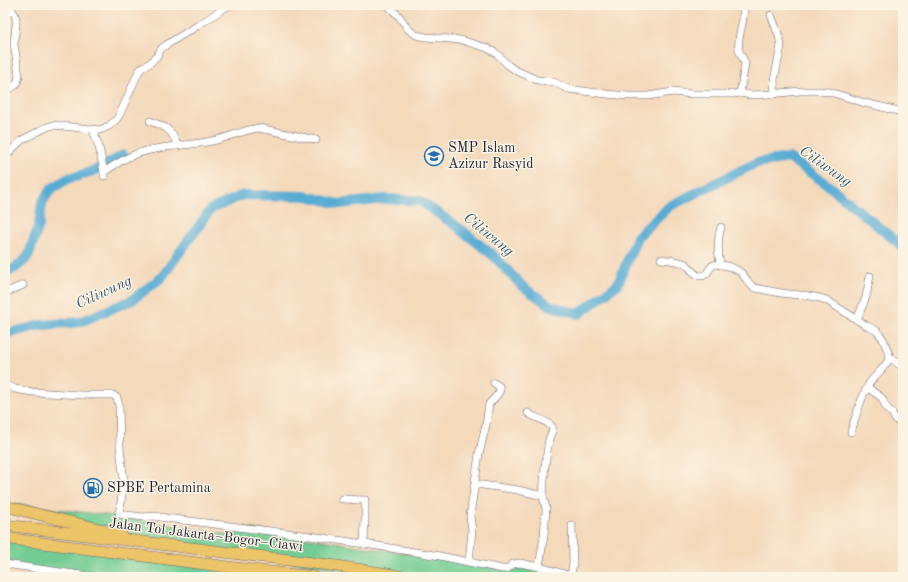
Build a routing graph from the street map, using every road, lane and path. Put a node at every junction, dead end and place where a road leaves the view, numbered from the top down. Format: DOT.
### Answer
graph roads {
  1 [pos="10,5"];
  2 [pos="229,5"];
  3 [pos="312,5"];
  4 [pos="328,5"];
  5 [pos="387,5"];
  6 [pos="741,5"];
  7 [pos="771,15"];
  8 [pos="5,92"];
  9 [pos="740,93"];
  10 [pos="775,94"];
  11 [pos="903,112"];
  12 [pos="150,121"];
  13 [pos="92,130"];
  14 [pos="316,140"];
  15 [pos="176,143"];
  16 [pos="5,156"];
  17 [pos="721,227"];
  18 [pos="661,259"];
  19 [pos="720,265"];
  20 [pos="870,276"];
  21 [pos="23,284"];
  22 [pos="5,293"];
  23 [pos="857,320"];
  24 [pos="890,357"];
  25 [pos="903,368"];
  26 [pos="494,383"];
  27 [pos="5,384"];
  28 [pos="867,387"];
  29 [pos="528,413"];
  30 [pos="903,425"];
  31 [pos="851,432"];
  32 [pos="475,484"];
  33 [pos="543,496"];
  34 [pos="342,500"];
  35 [pos="5,506"];
  36 [pos="5,525"];
  37 [pos="572,525"];
  38 [pos="5,538"];
  39 [pos="154,544"];
  40 [pos="364,544"];
  41 [pos="469,562"];
  42 [pos="5,564"];
  43 [pos="539,567"];
  44 [pos="573,576"];
  45 [pos="95,577"];
  46 [pos="314,577"];
  47 [pos="402,577"];
  1 -- 8 [label="street"];
  2 -- 13 [label="street"];
  3 -- 4 [label="street"];
  5 -- 9 [label="street"];
  6 -- 9 [label="street"];
  7 -- 10 [label="street"];
  9 -- 10 [label="street"];
  10 -- 11 [label="street"];
  12 -- 15 [label="street"];
  13 -- 15 [label="street"];
  13 -- 16 [label="street"];
  14 -- 15 [label="street"];
  17 -- 19 [label="street"];
  18 -- 19 [label="street"];
  19 -- 23 [label="street"];
  20 -- 23 [label="street"];
  21 -- 22 [label="street"];
  23 -- 24 [label="street"];
  24 -- 25 [label="street"];
  24 -- 28 [label="street"];
  26 -- 32 [label="street"];
  27 -- 40 [label="street"];
  28 -- 30 [label="street"];
  28 -- 31 [label="street"];
  29 -- 33 [label="street"];
  32 -- 33 [label="street"];
  32 -- 41 [label="street"];
  33 -- 43 [label="street"];
  34 -- 40 [label="street"];
  35 -- 39 [label="highway"];
  36 -- 39 [label="highway, Jalan Tol Jakarta–Bogor–Ciawi"];
  37 -- 44 [label="street"];
  38 -- 46 [label="highway, Jalan Tol Jakarta–Bogor–Ciawi"];
  39 -- 47 [label="highway, Jalan Tol Jakarta–Bogor–Ciawi"];
  40 -- 41 [label="street"];
  41 -- 43 [label="street"];
  42 -- 45 [label="street"];
  43 -- 44 [label="street"];
}
